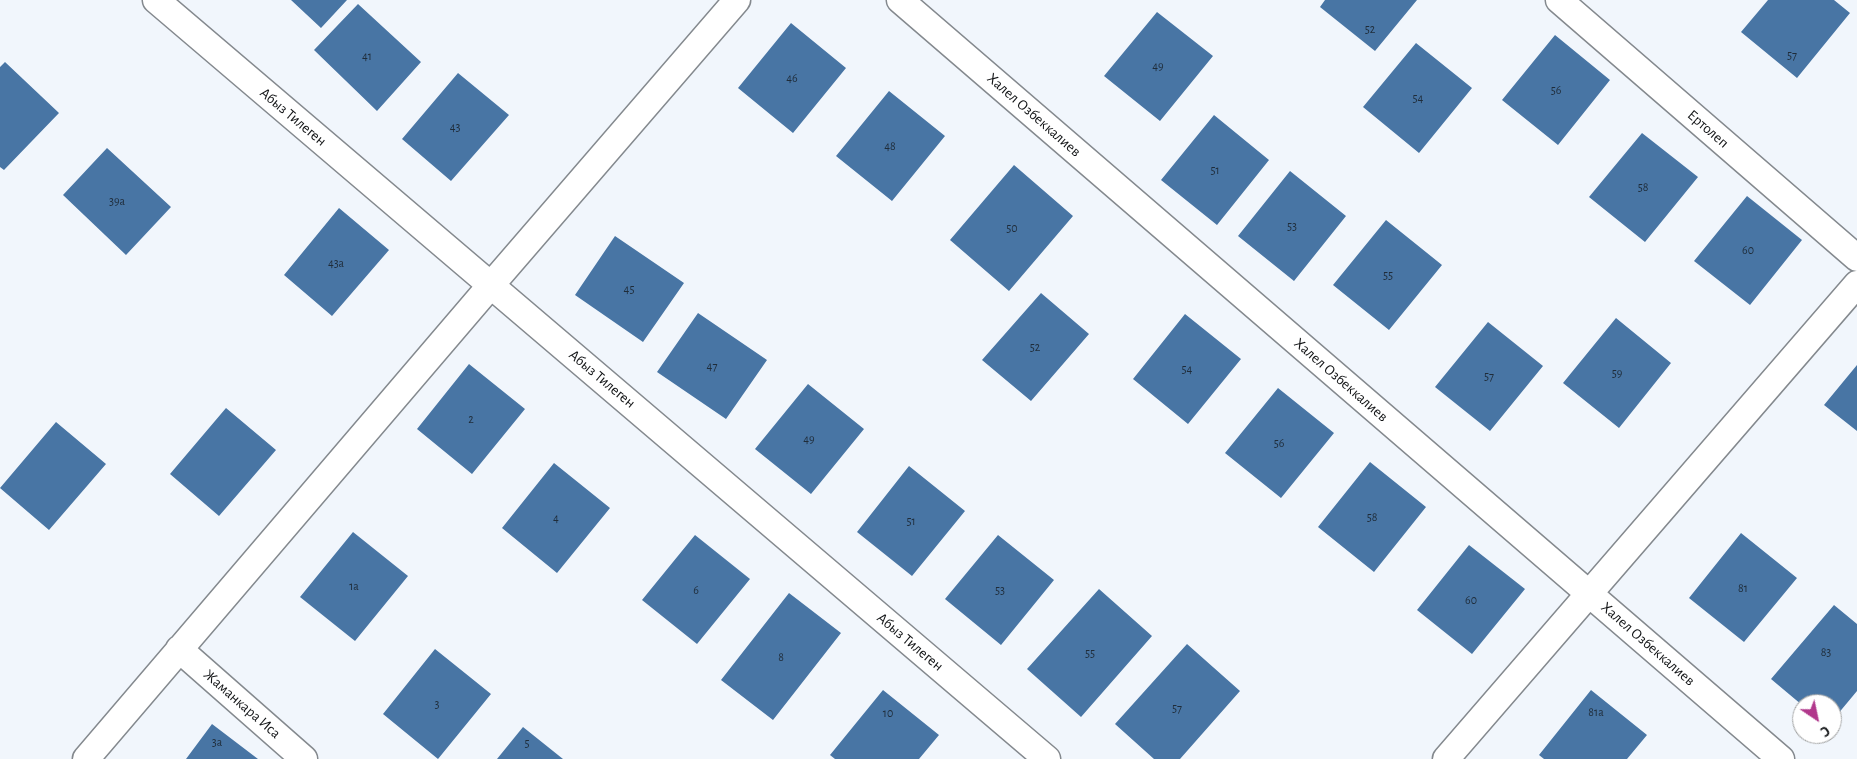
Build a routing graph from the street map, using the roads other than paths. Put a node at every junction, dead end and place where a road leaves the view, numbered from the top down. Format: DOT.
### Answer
graph roads {
  1 [pos="156,0"];
  2 [pos="737,0"];
  3 [pos="900,0"];
  4 [pos="1559,0"];
  5 [pos="1857,258"];
  6 [pos="1857,284"];
  7 [pos="490,285"];
  8 [pos="1589,594"];
  9 [pos="179,649"];
  10 [pos="86,759"];
  11 [pos="304,759"];
  12 [pos="1047,759"];
  13 [pos="1446,759"];
  14 [pos="1781,759"];
  1 -- 7 [label="street, Абыз Тилеген"];
  2 -- 7 [label="street"];
  3 -- 8 [label="street, Халел Озбеккалиев"];
  4 -- 5 [label="street, Ертолеп"];
  6 -- 8 [label="street"];
  7 -- 9 [label="street"];
  7 -- 12 [label="street, Абыз Тилеген"];
  8 -- 13 [label="street"];
  8 -- 14 [label="street, Халел Озбеккалиев"];
  9 -- 10 [label="street"];
  9 -- 11 [label="street, Жаманкара Иса"];
}
